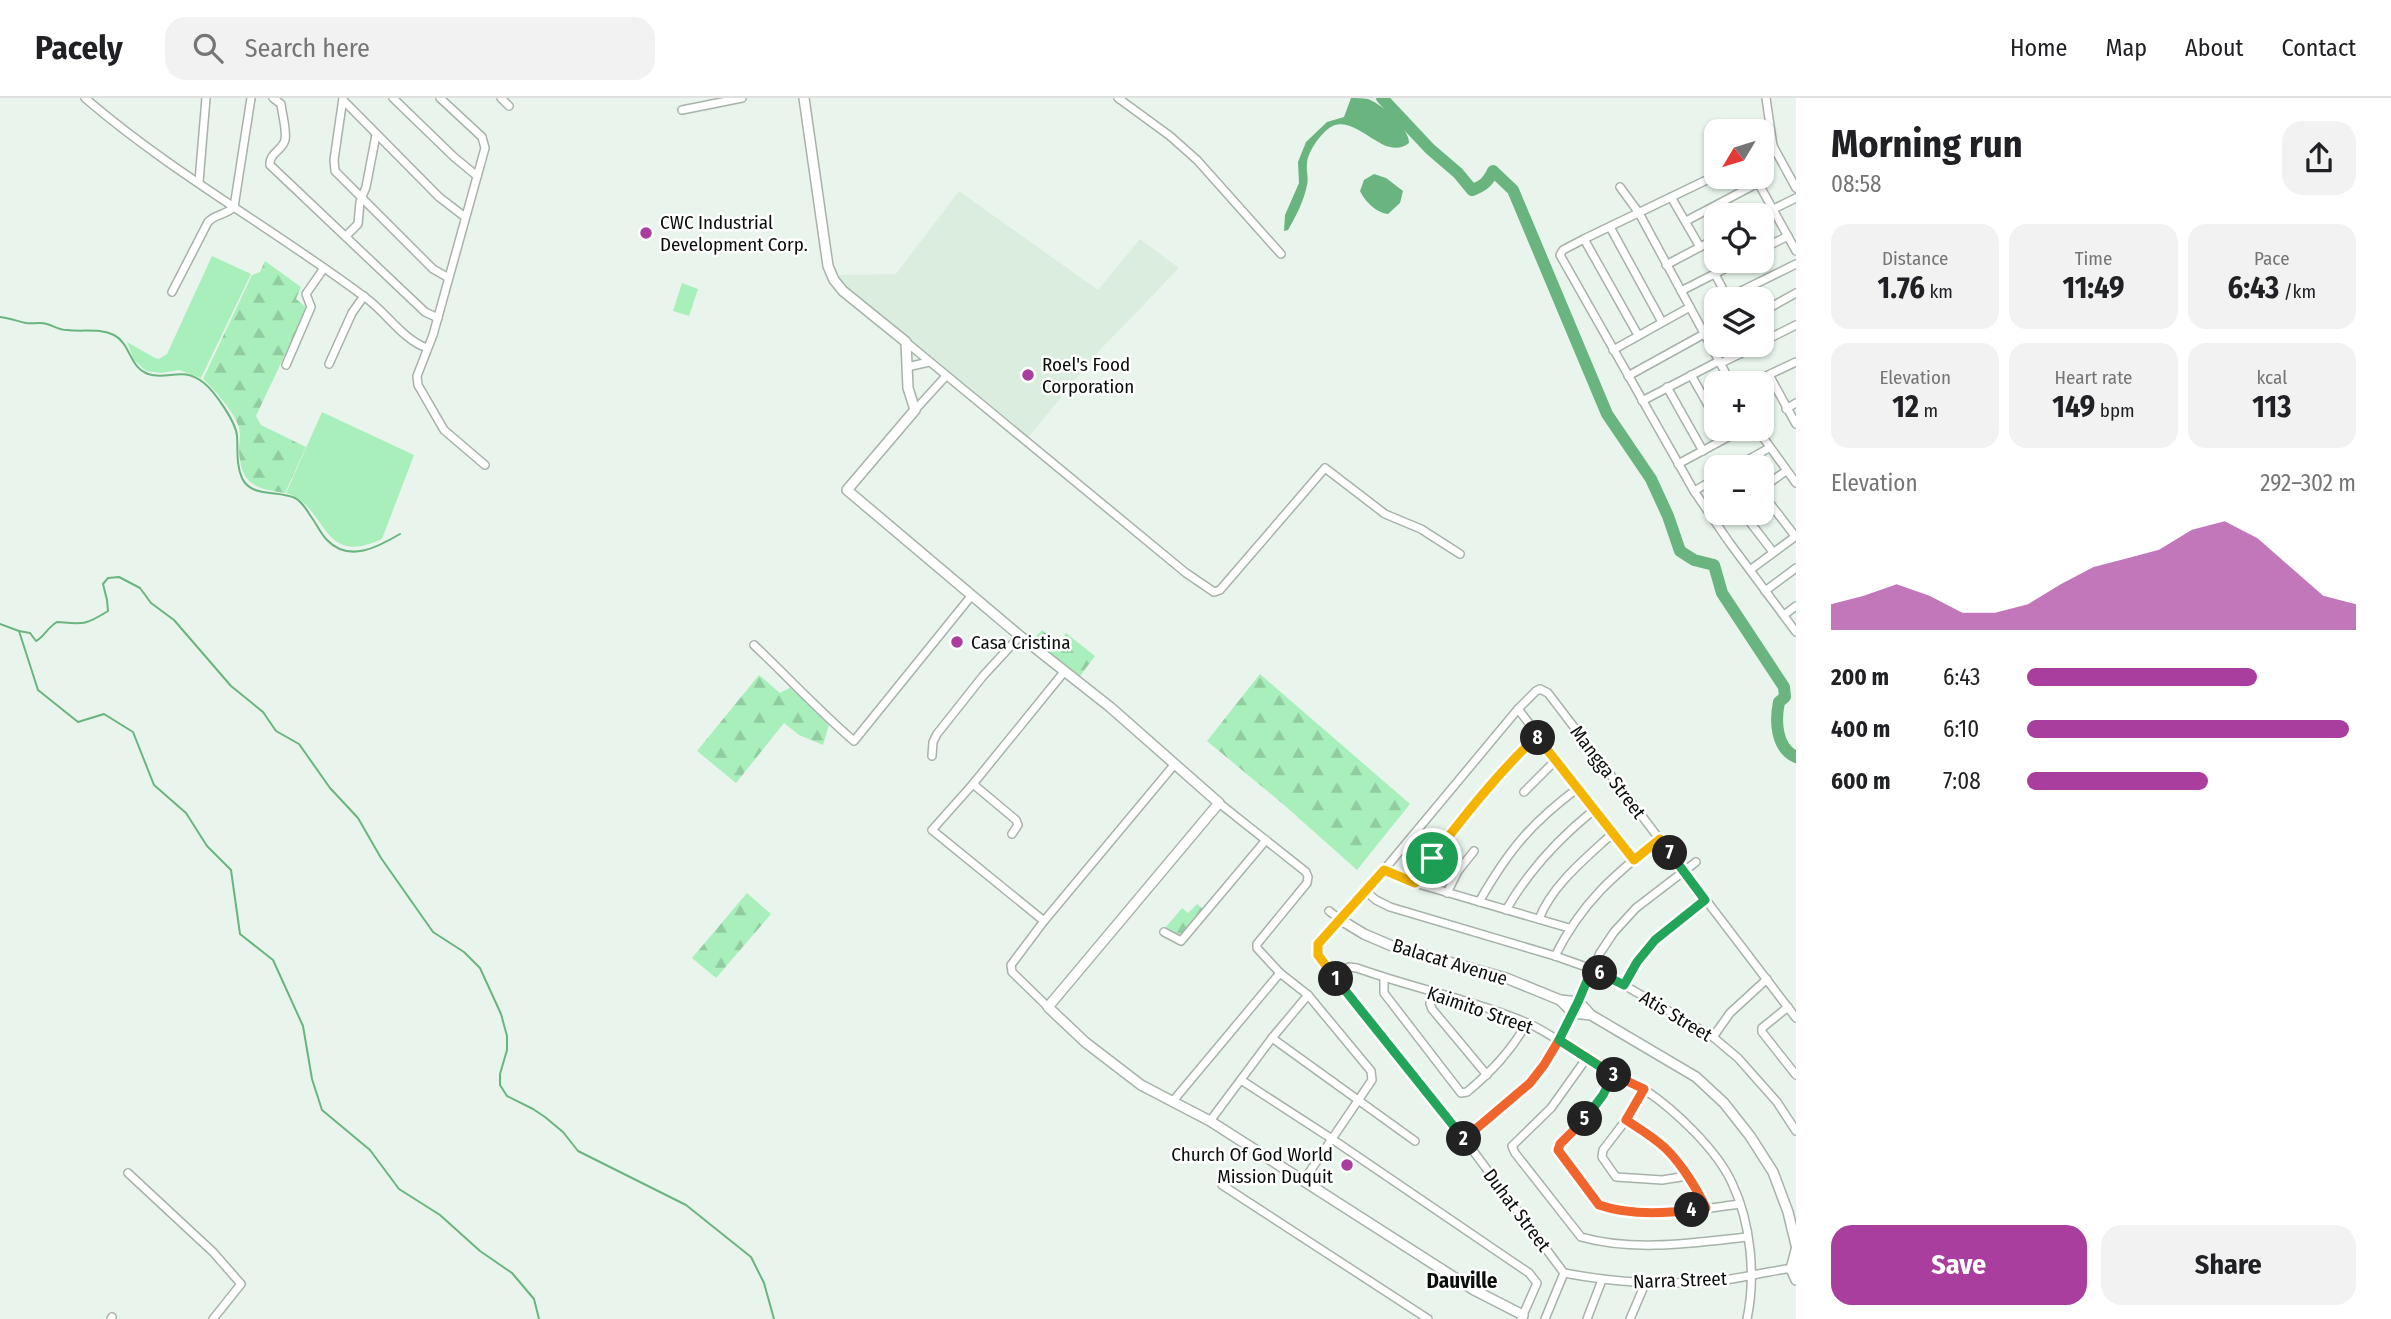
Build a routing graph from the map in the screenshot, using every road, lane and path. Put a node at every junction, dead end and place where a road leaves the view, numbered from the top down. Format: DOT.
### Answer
graph roads {
  1 [pos="85,98"];
  2 [pos="206,98"];
  3 [pos="251,98"];
  4 [pos="273,98"];
  5 [pos="393,98"];
  6 [pos="440,98"];
  7 [pos="501,98"];
  8 [pos="742,98"];
  9 [pos="804,98"];
  10 [pos="1118,98"];
  11 [pos="1766,98"];
  12 [pos="343,99"];
  13 [pos="509,106"];
  14 [pos="682,110"];
  15 [pos="1769,119"];
  16 [pos="376,135"];
  17 [pos="1774,148"];
  18 [pos="1796,164"];
  19 [pos="1786,170"];
  20 [pos="477,176"];
  21 [pos="1704,181"];
  22 [pos="199,182"];
  23 [pos="1620,187"];
  24 [pos="1796,188"];
  25 [pos="1741,189"];
  26 [pos="1671,197"];
  27 [pos="1796,198"];
  28 [pos="362,200"];
  29 [pos="234,207"];
  30 [pos="1774,209"];
  31 [pos="1774,211"];
  32 [pos="1639,213"];
  33 [pos="465,217"];
  34 [pos="1686,221"];
  35 [pos="1610,228"];
  36 [pos="346,236"];
  37 [pos="1788,236"];
  38 [pos="1584,239"];
  39 [pos="1774,243"];
  40 [pos="1704,245"];
  41 [pos="1700,247"];
  42 [pos="1796,251"];
  43 [pos="1281,254"];
  44 [pos="1796,264"];
  45 [pos="1667,265"];
  46 [pos="324,268"];
  47 [pos="1715,274"];
  48 [pos="447,277"];
  49 [pos="1721,287"];
  50 [pos="1751,287"];
  51 [pos="1681,291"];
  52 [pos="172,292"];
  53 [pos="1796,293"];
  54 [pos="364,296"];
  55 [pos="1774,305"];
  56 [pos="1690,307"];
  57 [pos="438,318"];
  58 [pos="1662,321"];
  59 [pos="1796,326"];
  60 [pos="1704,334"];
  61 [pos="1638,335"];
  62 [pos="1774,336"];
  63 [pos="906,342"];
  64 [pos="427,348"];
  65 [pos="1613,349"];
  66 [pos="1717,357"];
  67 [pos="1731,357"];
  68 [pos="929,362"];
  69 [pos="1720,362"];
  70 [pos="1796,362"];
  71 [pos="329,364"];
  72 [pos="286,365"];
  73 [pos="907,367"];
  74 [pos="1725,371"];
  75 [pos="1774,373"];
  76 [pos="1691,375"];
  77 [pos="946,376"];
  78 [pos="1628,376"];
  79 [pos="1774,385"];
  80 [pos="1667,387"];
  81 [pos="1704,398"];
  82 [pos="1642,401"];
  83 [pos="1796,403"];
  84 [pos="1786,409"];
  85 [pos="915,411"];
  86 [pos="1796,424"];
  87 [pos="1721,441"];
  88 [pos="1765,441"];
  89 [pos="1769,448"];
  90 [pos="1703,451"];
  91 [pos="1756,455"];
  92 [pos="1678,464"];
  93 [pos="485,465"];
  94 [pos="1786,471"];
  95 [pos="1774,480"];
  96 [pos="1796,483"];
  97 [pos="1704,485"];
  98 [pos="1694,491"];
  99 [pos="1704,503"];
  100 [pos="1774,508"];
  101 [pos="1720,525"];
  102 [pos="1752,525"];
  103 [pos="1796,536"];
  104 [pos="1773,552"];
  105 [pos="1460,554"];
  106 [pos="1796,568"];
  107 [pos="1749,570"];
  108 [pos="1765,591"];
  109 [pos="972,595"];
  110 [pos="1796,606"];
  111 [pos="1784,615"];
  112 [pos="1796,632"];
  113 [pos="1020,636"];
  114 [pos="754,645"];
  115 [pos="1065,671"];
  116 [pos="1518,709"];
  117 [pos="1537,736"];
  118 [pos="932,756"];
  119 [pos="1556,760"];
  120 [pos="1174,765"];
  121 [pos="973,784"];
  122 [pos="1578,788"];
  123 [pos="1524,792"];
  124 [pos="1219,803"];
  125 [pos="1594,810"];
  126 [pos="1613,833"];
  127 [pos="1012,834"];
  128 [pos="1660,839"];
  129 [pos="1266,840"];
  130 [pos="1474,851"];
  131 [pos="1634,860"];
  132 [pos="1696,862"];
  133 [pos="1384,870"];
  134 [pos="1683,871"];
  135 [pos="1415,883"];
  136 [pos="1365,891"];
  137 [pos="1447,893"];
  138 [pos="1705,900"];
  139 [pos="1479,902"];
  140 [pos="1329,911"];
  141 [pos="1506,911"];
  142 [pos="1539,919"];
  143 [pos="1341,920"];
  144 [pos="1044,921"];
  145 [pos="1569,928"];
  146 [pos="1164,932"];
  147 [pos="1555,956"];
  148 [pos="1592,969"];
  149 [pos="1280,973"];
  150 [pos="1334,976"];
  151 [pos="1384,978"];
  152 [pos="1767,979"];
  153 [pos="1624,985"];
  154 [pos="1432,993"];
  155 [pos="1308,995"];
  156 [pos="1560,1000"];
  157 [pos="1578,1002"];
  158 [pos="1048,1007"];
  159 [pos="1788,1007"];
  160 [pos="1573,1013"];
  161 [pos="1591,1015"];
  162 [pos="1796,1018"];
  163 [pos="1527,1023"];
  164 [pos="1713,1037"];
  165 [pos="1272,1038"];
  166 [pos="1559,1040"];
  167 [pos="1586,1059"];
  168 [pos="1487,1075"];
  169 [pos="1613,1075"];
  170 [pos="1796,1075"];
  171 [pos="1241,1080"];
  172 [pos="1644,1089"];
  173 [pos="1359,1100"];
  174 [pos="1173,1101"];
  175 [pos="1626,1120"];
  176 [pos="1210,1121"];
  177 [pos="1796,1131"];
  178 [pos="1332,1139"];
  179 [pos="1465,1140"];
  180 [pos="1415,1141"];
  181 [pos="128,1173"];
  182 [pos="1688,1176"];
  183 [pos="1304,1181"];
  184 [pos="1222,1185"];
  185 [pos="1740,1204"];
  186 [pos="1706,1208"];
  187 [pos="1747,1237"];
  188 [pos="1796,1247"];
  189 [pos="1794,1269"];
  190 [pos="1564,1273"];
  191 [pos="1751,1275"];
  192 [pos="1602,1280"];
  193 [pos="1796,1280"];
  194 [pos="1645,1284"];
  195 [pos="1522,1317"];
  196 [pos="213,1319"];
  197 [pos="1428,1319"];
  198 [pos="1545,1319"];
  199 [pos="1587,1319"];
  200 [pos="1630,1319"];
  201 [pos="1747,1319"];
  1 -- 22 [label="street"];
  2 -- 22 [label="street"];
  3 -- 29 [label="street"];
  4 -- 36 [label="street"];
  5 -- 20 [label="street"];
  6 -- 20 [label="street"];
  7 -- 13 [label="street"];
  8 -- 14 [label="street"];
  9 -- 63 [label="street"];
  10 -- 43 [label="street"];
  11 -- 15 [label="street"];
  12 -- 16 [label="street"];
  12 -- 28 [label="street"];
  16 -- 28 [label="street"];
  16 -- 33 [label="street"];
  17 -- 19 [label="street"];
  18 -- 19 [label="street"];
  19 -- 24 [label="street"];
  20 -- 33 [label="street"];
  21 -- 26 [label="street"];
  22 -- 29 [label="street"];
  23 -- 32 [label="street"];
  25 -- 34 [label="street"];
  26 -- 32 [label="street"];
  26 -- 34 [label="street"];
  27 -- 30 [label="street"];
  28 -- 36 [label="street"];
  28 -- 48 [label="street"];
  29 -- 46 [label="street"];
  29 -- 52 [label="street"];
  31 -- 37 [label="street"];
  32 -- 35 [label="street"];
  32 -- 45 [label="street"];
  33 -- 48 [label="street"];
  34 -- 41 [label="street"];
  35 -- 38 [label="street"];
  35 -- 58 [label="street"];
  36 -- 57 [label="street"];
  37 -- 39 [label="street"];
  37 -- 42 [label="street"];
  38 -- 61 [label="street"];
  38 -- 65 [label="street"];
  40 -- 41 [label="street"];
  41 -- 45 [label="street"];
  44 -- 50 [label="street"];
  45 -- 51 [label="street"];
  46 -- 54 [label="street"];
  46 -- 72 [label="street"];
  47 -- 49 [label="street"];
  47 -- 51 [label="street"];
  48 -- 57 [label="street"];
  51 -- 56 [label="street"];
  53 -- 55 [label="street"];
  54 -- 64 [label="street"];
  54 -- 71 [label="street"];
  56 -- 58 [label="street"];
  56 -- 60 [label="street"];
  57 -- 64 [label="street"];
  58 -- 61 [label="street"];
  59 -- 62 [label="street"];
  60 -- 78 [label="street"];
  61 -- 65 [label="street"];
  63 -- 68 [label="street"];
  63 -- 73 [label="street"];
  64 -- 93 [label="street"];
  65 -- 78 [label="street"];
  66 -- 69 [label="street"];
  67 -- 69 [label="street"];
  68 -- 73 [label="street"];
  68 -- 77 [label="street"];
  69 -- 74 [label="street"];
  69 -- 76 [label="street"];
  70 -- 75 [label="street"];
  73 -- 85 [label="street"];
  76 -- 80 [label="street"];
  76 -- 81 [label="street"];
  77 -- 85 [label="street"];
  77 -- 105 [label="street"];
  78 -- 82 [label="street"];
  79 -- 84 [label="street"];
  80 -- 82 [label="street"];
  80 -- 90 [label="street"];
  82 -- 92 [label="street"];
  83 -- 84 [label="street"];
  84 -- 86 [label="street"];
  85 -- 109 [label="street"];
  87 -- 90 [label="street"];
  88 -- 89 [label="street"];
  89 -- 91 [label="street"];
  89 -- 94 [label="street"];
  90 -- 92 [label="street"];
  92 -- 98 [label="street"];
  94 -- 95 [label="street"];
  94 -- 96 [label="street"];
  97 -- 98 [label="street"];
  98 -- 99 [label="street"];
  100 -- 103 [label="street"];
  101 -- 107 [label="street"];
  102 -- 104 [label="street"];
  103 -- 104 [label="street"];
  104 -- 107 [label="street"];
  106 -- 108 [label="street"];
  107 -- 108 [label="street"];
  108 -- 111 [label="street"];
  109 -- 113 [label="street"];
  109 -- 114 [label="street"];
  110 -- 111 [label="street"];
  111 -- 112 [label="street"];
  113 -- 115 [label="street"];
  113 -- 118 [label="street"];
  115 -- 120 [label="street"];
  115 -- 121 [label="street"];
  116 -- 117 [label="street"];
  116 -- 128 [label="street, Mangga Street"];
  116 -- 133 [label="street"];
  117 -- 119 [label="street"];
  117 -- 135 [label="street"];
  119 -- 122 [label="street"];
  119 -- 123 [label="street"];
  120 -- 124 [label="street"];
  120 -- 144 [label="street"];
  121 -- 127 [label="street"];
  121 -- 144 [label="street"];
  122 -- 125 [label="street"];
  122 -- 139 [label="street"];
  124 -- 129 [label="street"];
  124 -- 158 [label="street"];
  125 -- 126 [label="street"];
  125 -- 141 [label="street"];
  126 -- 131 [label="street"];
  126 -- 142 [label="street"];
  128 -- 131 [label="street"];
  128 -- 134 [label="street, Mangga Street"];
  129 -- 146 [label="street"];
  129 -- 149 [label="street"];
  130 -- 137 [label="street"];
  131 -- 145 [label="street"];
  132 -- 134 [label="street"];
  133 -- 135 [label="street"];
  133 -- 136 [label="street"];
  134 -- 138 [label="street, Mangga Street"];
  134 -- 148 [label="street"];
  135 -- 137 [label="street"];
  136 -- 143 [label="street"];
  136 -- 147 [label="street, Atis Street"];
  137 -- 139 [label="street"];
  138 -- 152 [label="street, Mangga Street"];
  138 -- 153 [label="street"];
  139 -- 141 [label="street"];
  140 -- 143 [label="street"];
  141 -- 142 [label="street"];
  142 -- 145 [label="street"];
  143 -- 150 [label="street, Duhat Street"];
  143 -- 156 [label="street, Balacat Avenue"];
  144 -- 158 [label="street"];
  145 -- 147 [label="street"];
  147 -- 148 [label="street, Atis Street"];
  148 -- 153 [label="street, Atis Street"];
  148 -- 157 [label="street"];
  149 -- 155 [label="street"];
  149 -- 174 [label="street"];
  150 -- 151 [label="street, Kaimito Street"];
  150 -- 179 [label="street, Duhat Street"];
  151 -- 154 [label="street, Kaimito Street"];
  151 -- 168 [label="street"];
  152 -- 159 [label="street, Mangga Street"];
  152 -- 164 [label="street"];
  153 -- 164 [label="street, Atis Street"];
  154 -- 163 [label="street, Kaimito Street"];
  154 -- 168 [label="street"];
  155 -- 165 [label="street"];
  155 -- 173 [label="street"];
  156 -- 157 [label="street, Balacat Avenue"];
  156 -- 160 [label="street, Balacat Avenue"];
  157 -- 160 [label="street"];
  157 -- 161 [label="street"];
  158 -- 174 [label="street"];
  159 -- 162 [label="street, Mangga Street"];
  159 -- 170 [label="street"];
  160 -- 161 [label="street"];
  160 -- 166 [label="street"];
  161 -- 188 [label="street"];
  163 -- 166 [label="street, Kaimito Street"];
  163 -- 168 [label="street"];
  164 -- 177 [label="street, Atis Street"];
  165 -- 171 [label="street"];
  165 -- 173 [label="street"];
  166 -- 167 [label="street, Kaimito Street"];
  166 -- 179 [label="street"];
  167 -- 169 [label="street, Kaimito Street"];
  167 -- 187 [label="street"];
  169 -- 172 [label="street, Kaimito Street"];
  169 -- 186 [label="street"];
  171 -- 176 [label="street"];
  171 -- 178 [label="street"];
  172 -- 175 [label="street"];
  172 -- 185 [label="street, Kaimito Street"];
  173 -- 178 [label="street"];
  173 -- 180 [label="street"];
  174 -- 176 [label="street"];
  175 -- 182 [label="street"];
  175 -- 182 [label="street"];
  176 -- 183 [label="street"];
  178 -- 183 [label="street"];
  178 -- 195 [label="street"];
  179 -- 190 [label="street, Duhat Street"];
  181 -- 196 [label="street"];
  182 -- 186 [label="street"];
  183 -- 195 [label="street"];
  184 -- 197 [label="street"];
  185 -- 186 [label="street"];
  185 -- 187 [label="street, Kaimito Street"];
  187 -- 191 [label="street, Kaimito Street"];
  188 -- 189 [label="street"];
  189 -- 191 [label="street, Narra Street"];
  189 -- 193 [label="street"];
  190 -- 192 [label="street, Narra Street"];
  190 -- 198 [label="street"];
  191 -- 194 [label="street, Narra Street"];
  191 -- 201 [label="street, Kaimito Street"];
  192 -- 194 [label="street, Narra Street"];
  192 -- 199 [label="street"];
  194 -- 200 [label="street"];
}
